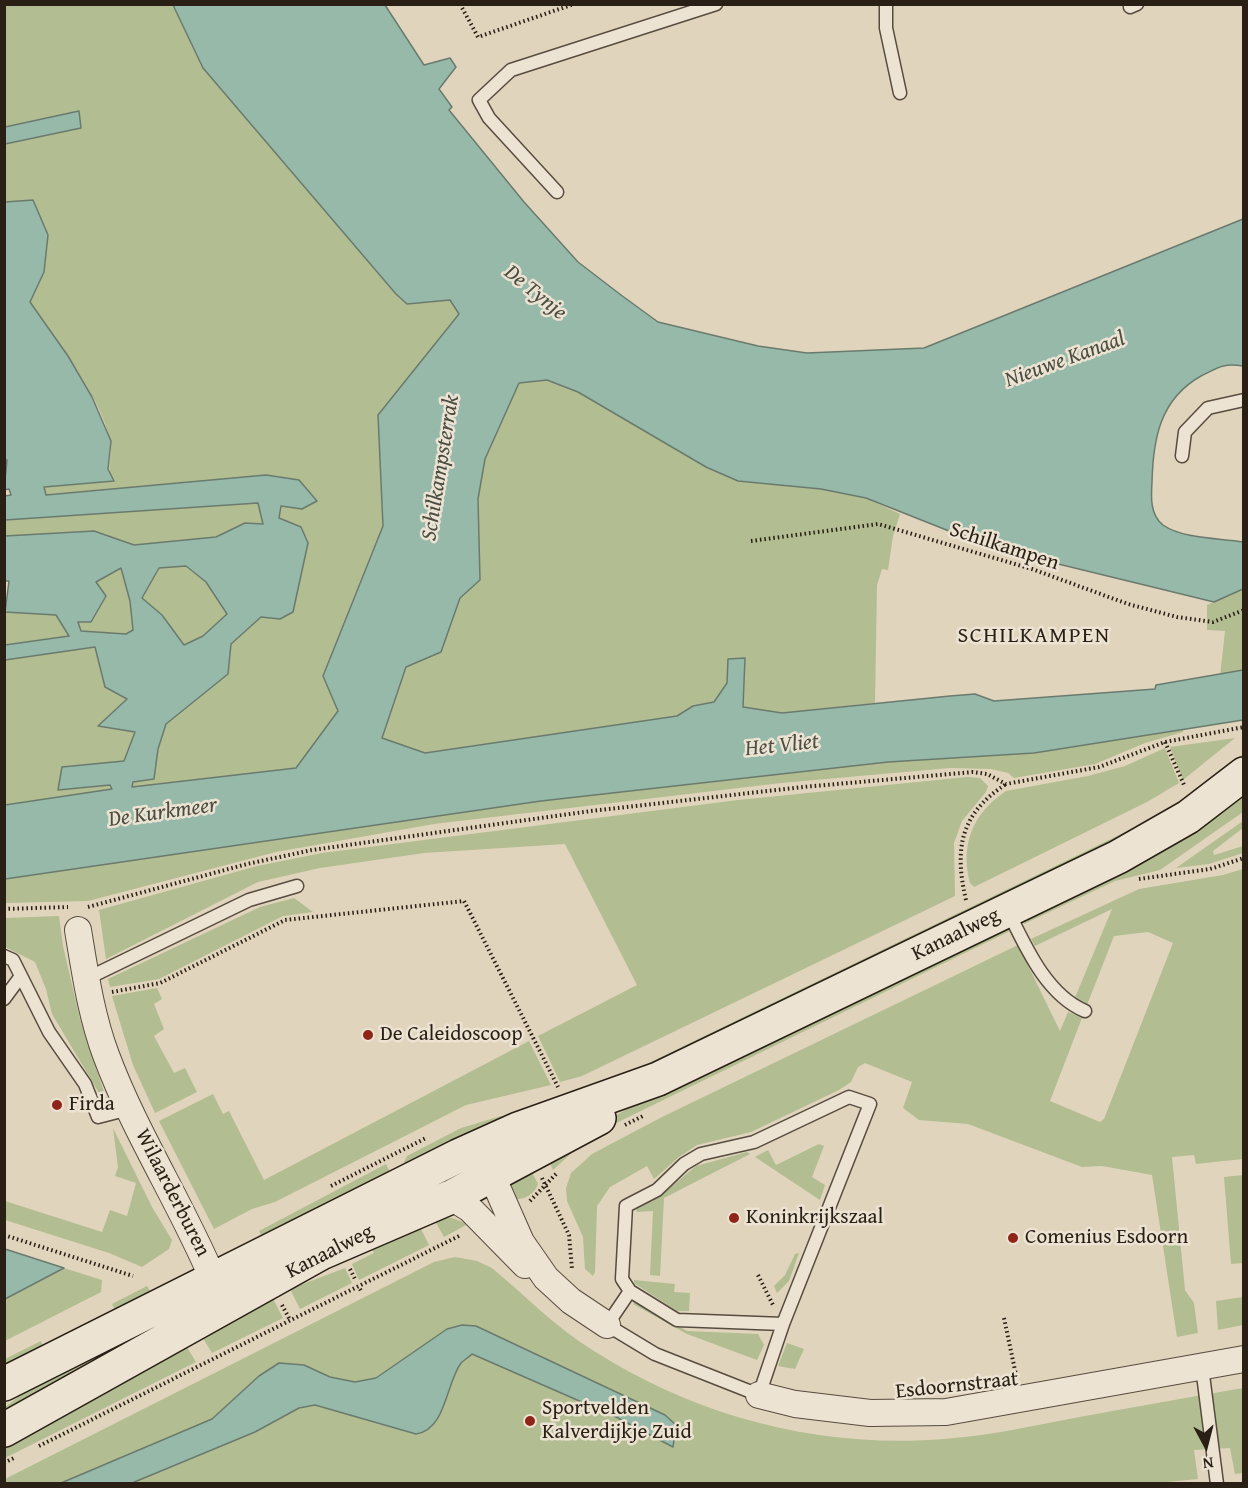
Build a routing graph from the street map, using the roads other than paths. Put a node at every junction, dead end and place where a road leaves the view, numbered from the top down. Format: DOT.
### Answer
graph roads {
  1 [pos="716,4"];
  2 [pos="886,4"];
  3 [pos="900,93"];
  4 [pos="557,192"];
  5 [pos="1244,400"];
  6 [pos="1182,456"];
  7 [pos="1244,774"];
  8 [pos="297,886"];
  9 [pos="1007,910"];
  10 [pos="79,915"];
  11 [pos="4,956"];
  12 [pos="21,976"];
  13 [pos="86,979"];
  14 [pos="4,999"];
  15 [pos="1085,1011"];
  16 [pos="658,1079"];
  17 [pos="129,1109"];
  18 [pos="458,1156"];
  19 [pos="492,1176"];
  20 [pos="451,1197"];
  21 [pos="546,1278"];
  22 [pos="213,1279"];
  23 [pos="256,1291"];
  24 [pos="630,1291"];
  25 [pos="783,1324"];
  26 [pos="607,1325"];
  27 [pos="189,1328"];
  28 [pos="1244,1359"];
  29 [pos="1202,1367"];
  30 [pos="4,1384"];
  31 [pos="759,1395"];
  32 [pos="4,1430"];
  33 [pos="1217,1484"];
  1 -- 4 [label="lane"];
  2 -- 3 [label="lane"];
  5 -- 6 [label="lane"];
  7 -- 9 [label="main road, Kanaalweg"];
  8 -- 13 [label="lane"];
  9 -- 15 [label="lane"];
  9 -- 16 [label="main road, Kanaalweg"];
  10 -- 13 [label="street, Wilaarderburen"];
  11 -- 12 [label="lane, Wilaarderburen"];
  12 -- 14 [label="lane"];
  12 -- 17 [label="lane, Wilaarderburen"];
  13 -- 17 [label="street, Wilaarderburen"];
  16 -- 18 [label="main road, Kanaalweg"];
  16 -- 19 [label="main road, Kanaalweg"];
  17 -- 22 [label="street, Wilaarderburen"];
  18 -- 19 [label="street, Esdoornstraat"];
  18 -- 22 [label="main road, Kanaalweg"];
  19 -- 20 [label="main road, Kanaalweg"];
  19 -- 21 [label="street, Esdoornstraat"];
  20 -- 21 [label="street, Esdoornstraat"];
  20 -- 23 [label="main road, Kanaalweg"];
  21 -- 26 [label="street, Esdoornstraat"];
  22 -- 23 [label="street, Wilaarderburen"];
  22 -- 27 [label="street, Wilaarderburen"];
  22 -- 30 [label="main road, Kanaalweg"];
  23 -- 27 [label="main road, Kanaalweg"];
  24 -- 25 [label="lane"];
  24 -- 25 [label="lane"];
  24 -- 26 [label="lane"];
  25 -- 31 [label="lane"];
  26 -- 31 [label="lane, Esdoornstraat"];
  27 -- 32 [label="main road, Kanaalweg"];
  28 -- 29 [label="street, Esdoornstraat"];
  29 -- 31 [label="street, Esdoornstraat"];
  29 -- 33 [label="lane"];
}
